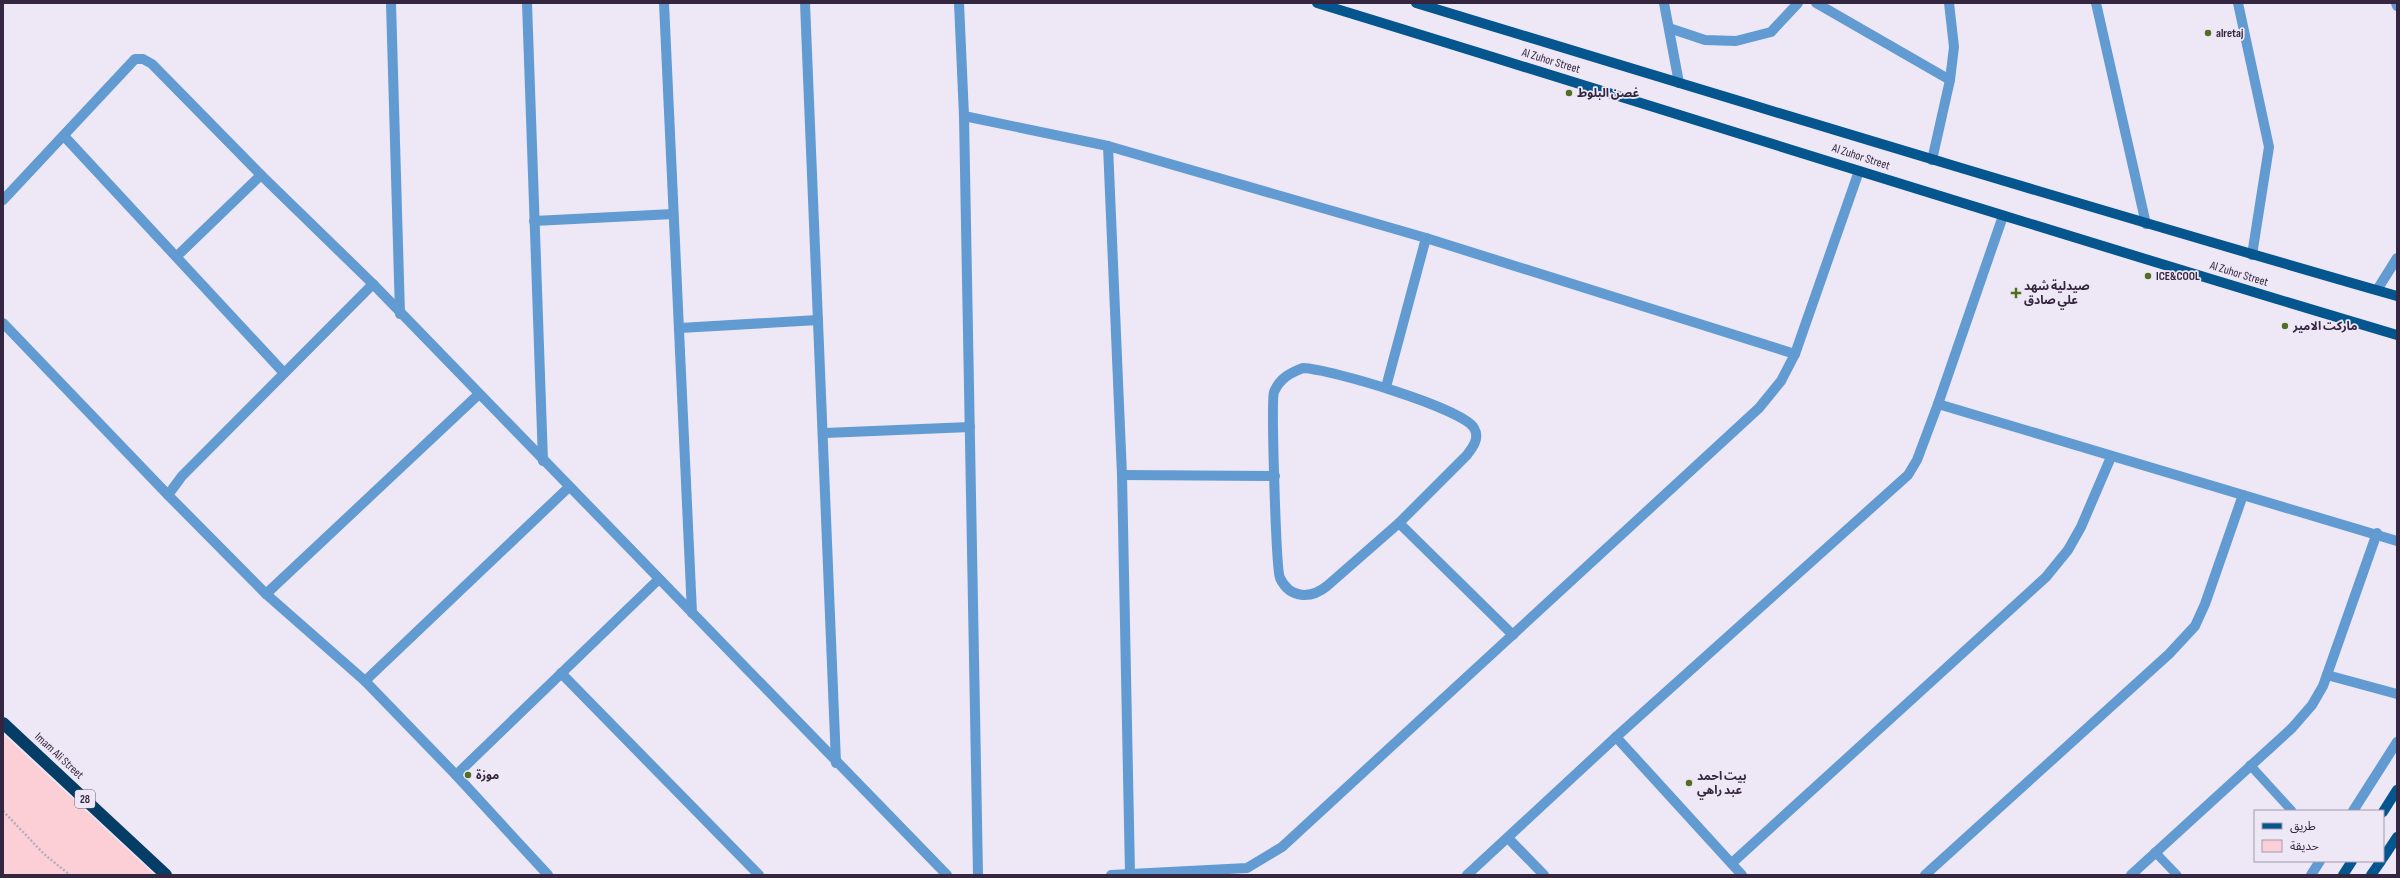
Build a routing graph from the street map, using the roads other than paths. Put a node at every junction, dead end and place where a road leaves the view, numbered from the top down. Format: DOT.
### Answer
graph roads {
  1 [pos="391,3"];
  2 [pos="527,3"];
  3 [pos="664,3"];
  4 [pos="805,3"];
  5 [pos="959,3"];
  6 [pos="1317,3"];
  7 [pos="1416,3"];
  8 [pos="1664,3"];
  9 [pos="1798,3"];
  10 [pos="1816,3"];
  11 [pos="1949,3"];
  12 [pos="2096,3"];
  13 [pos="2238,3"];
  14 [pos="1669,28"];
  15 [pos="1950,80"];
  16 [pos="1679,83"];
  17 [pos="964,116"];
  18 [pos="64,136"];
  19 [pos="1108,146"];
  20 [pos="1932,160"];
  21 [pos="1859,171"];
  22 [pos="260,175"];
  23 [pos="3,200"];
  24 [pos="673,214"];
  25 [pos="2003,216"];
  26 [pos="534,221"];
  27 [pos="2146,224"];
  28 [pos="1426,238"];
  29 [pos="2252,255"];
  30 [pos="177,256"];
  31 [pos="2397,258"];
  32 [pos="373,284"];
  33 [pos="2377,290"];
  34 [pos="2397,296"];
  35 [pos="400,314"];
  36 [pos="818,320"];
  37 [pos="3,323"];
  38 [pos="680,328"];
  39 [pos="2397,335"];
  40 [pos="1795,354"];
  41 [pos="284,374"];
  42 [pos="1386,387"];
  43 [pos="479,394"];
  44 [pos="1938,404"];
  45 [pos="970,427"];
  46 [pos="825,433"];
  47 [pos="2111,457"];
  48 [pos="543,461"];
  49 [pos="1122,476"];
  50 [pos="1275,476"];
  51 [pos="569,487"];
  52 [pos="168,495"];
  53 [pos="2243,495"];
  54 [pos="1399,523"];
  55 [pos="2377,533"];
  56 [pos="2397,541"];
  57 [pos="659,579"];
  58 [pos="266,594"];
  59 [pos="692,613"];
  60 [pos="1514,635"];
  61 [pos="561,673"];
  62 [pos="2327,675"];
  63 [pos="365,681"];
  64 [pos="2397,694"];
  65 [pos="3,723"];
  66 [pos="1616,737"];
  67 [pos="2397,742"];
  68 [pos="836,763"];
  69 [pos="2250,765"];
  70 [pos="456,775"];
  71 [pos="2397,790"];
  72 [pos="2291,810"];
  73 [pos="2354,810"];
  74 [pos="2384,810"];
  75 [pos="2397,837"];
  76 [pos="1508,838"];
  77 [pos="2156,852"];
  78 [pos="2384,856"];
  79 [pos="2319,862"];
  80 [pos="2351,862"];
  81 [pos="2380,862"];
  82 [pos="1732,863"];
  83 [pos="1130,874"];
  84 [pos="166,875"];
  85 [pos="548,875"];
  86 [pos="759,875"];
  87 [pos="947,875"];
  88 [pos="978,875"];
  89 [pos="1111,875"];
  90 [pos="1467,875"];
  91 [pos="1544,875"];
  92 [pos="1742,875"];
  93 [pos="1925,875"];
  94 [pos="2131,875"];
  95 [pos="2177,875"];
  96 [pos="2312,875"];
  97 [pos="2343,875"];
  98 [pos="2372,875"];
  1 -- 35 [label="street"];
  2 -- 26 [label="street"];
  3 -- 24 [label="street"];
  4 -- 36 [label="street"];
  5 -- 17 [label="street"];
  6 -- 21 [label="main road, Al Zuhor Street"];
  7 -- 16 [label="main road, Al Zuhor Street"];
  8 -- 14 [label="street"];
  9 -- 14 [label="street"];
  10 -- 15 [label="street"];
  11 -- 15 [label="street"];
  12 -- 27 [label="street"];
  13 -- 29 [label="street"];
  14 -- 16 [label="street"];
  15 -- 20 [label="street"];
  16 -- 20 [label="main road, Al Zuhor Street"];
  17 -- 19 [label="street"];
  17 -- 45 [label="street"];
  18 -- 22 [label="street"];
  18 -- 23 [label="street"];
  18 -- 30 [label="street"];
  19 -- 28 [label="street"];
  19 -- 49 [label="street"];
  20 -- 27 [label="main road, Al Zuhor Street"];
  21 -- 25 [label="main road, Al Zuhor Street"];
  21 -- 40 [label="street"];
  22 -- 30 [label="street"];
  22 -- 32 [label="street"];
  24 -- 26 [label="street"];
  24 -- 38 [label="street"];
  25 -- 39 [label="main road, Al Zuhor Street"];
  25 -- 44 [label="street"];
  26 -- 48 [label="street"];
  27 -- 29 [label="main road, Al Zuhor Street"];
  28 -- 40 [label="street"];
  28 -- 42 [label="street"];
  29 -- 33 [label="main road, Al Zuhor Street"];
  30 -- 41 [label="street"];
  31 -- 33 [label="street"];
  32 -- 35 [label="street"];
  32 -- 41 [label="street"];
  33 -- 34 [label="main road, Al Zuhor Street"];
  35 -- 43 [label="street"];
  36 -- 38 [label="street"];
  36 -- 46 [label="street"];
  37 -- 52 [label="street"];
  38 -- 59 [label="street"];
  40 -- 60 [label="street"];
  41 -- 52 [label="street"];
  42 -- 50 [label="street"];
  42 -- 54 [label="street"];
  43 -- 48 [label="street"];
  43 -- 58 [label="street"];
  44 -- 47 [label="street"];
  44 -- 66 [label="street"];
  45 -- 46 [label="street"];
  45 -- 88 [label="street"];
  46 -- 68 [label="street"];
  47 -- 53 [label="street"];
  47 -- 82 [label="street"];
  48 -- 51 [label="street"];
  49 -- 50 [label="street"];
  49 -- 83 [label="street"];
  50 -- 54 [label="street"];
  51 -- 57 [label="street"];
  51 -- 63 [label="street"];
  52 -- 58 [label="street"];
  53 -- 55 [label="street"];
  53 -- 93 [label="street"];
  54 -- 60 [label="street"];
  55 -- 56 [label="street"];
  55 -- 62 [label="street"];
  57 -- 59 [label="street"];
  57 -- 61 [label="street"];
  58 -- 63 [label="street"];
  59 -- 68 [label="street"];
  60 -- 83 [label="street"];
  61 -- 70 [label="street"];
  61 -- 86 [label="street"];
  62 -- 64 [label="street"];
  62 -- 69 [label="street"];
  63 -- 70 [label="street"];
  65 -- 84 [label="highway, Imam Ali Street / 28"];
  66 -- 76 [label="street"];
  66 -- 82 [label="street"];
  67 -- 73 [label="street"];
  68 -- 87 [label="street"];
  69 -- 72 [label="lane"];
  69 -- 77 [label="street"];
  70 -- 85 [label="street"];
  71 -- 74 [label="main road"];
  75 -- 78 [label="main road"];
  76 -- 90 [label="street"];
  76 -- 91 [label="street"];
  77 -- 94 [label="street"];
  77 -- 95 [label="lane"];
  79 -- 96 [label="street"];
  80 -- 97 [label="main road"];
  81 -- 98 [label="main road"];
  82 -- 92 [label="street"];
  83 -- 89 [label="street"];
}
